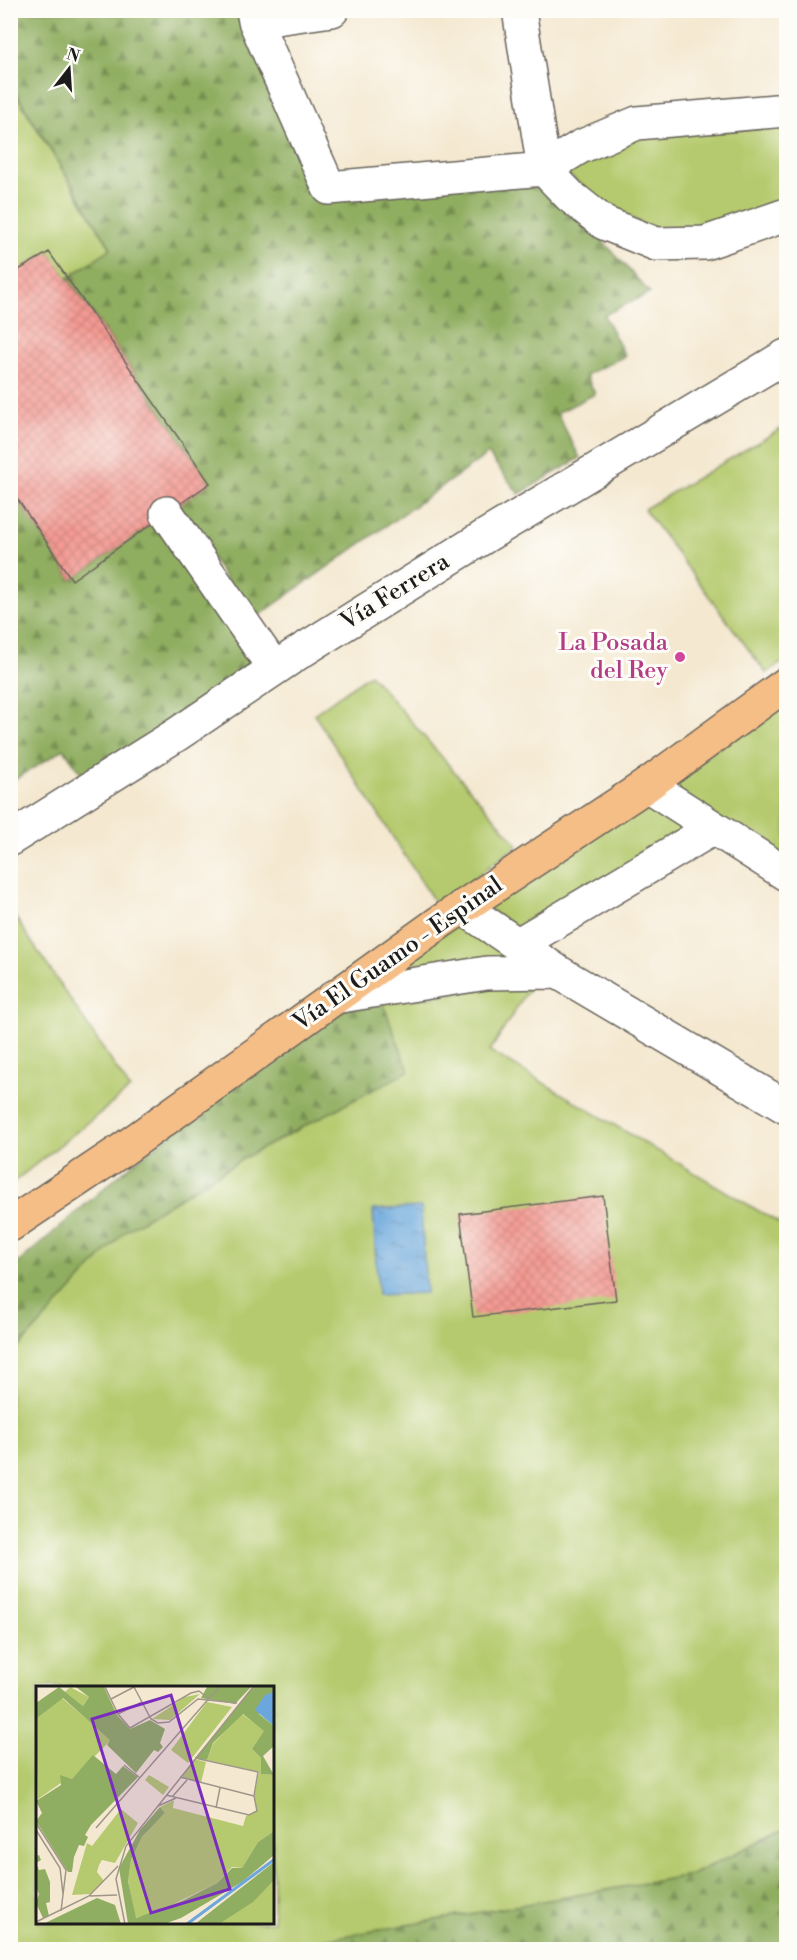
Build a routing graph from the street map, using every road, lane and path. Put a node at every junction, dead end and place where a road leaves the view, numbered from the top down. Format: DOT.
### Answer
graph roads {
  1 [pos="332,10"];
  2 [pos="519,10"];
  3 [pos="254,16"];
  4 [pos="786,110"];
  5 [pos="544,169"];
  6 [pos="786,215"];
  7 [pos="786,356"];
  8 [pos="167,513"];
  9 [pos="274,668"];
  10 [pos="786,684"];
  11 [pos="647,785"];
  12 [pos="712,829"];
  13 [pos="10,839"];
  14 [pos="786,874"];
  15 [pos="462,907"];
  16 [pos="517,945"];
  17 [pos="558,972"];
  18 [pos="334,998"];
  19 [pos="786,1107"];
  20 [pos="10,1225"];
  1 -- 3 [label="street"];
  2 -- 5 [label="street"];
  3 -- 5 [label="street"];
  4 -- 5 [label="street"];
  5 -- 6 [label="street"];
  7 -- 9 [label="street, Vía Ferrera"];
  8 -- 9 [label="street"];
  9 -- 13 [label="street, Vía Ferrera"];
  10 -- 11 [label="main road, Vía El Guamo - Espinal"];
  11 -- 12 [label="street"];
  11 -- 15 [label="main road, Vía El Guamo - Espinal"];
  12 -- 14 [label="street"];
  12 -- 16 [label="street"];
  15 -- 16 [label="street"];
  15 -- 18 [label="main road, Vía El Guamo - Espinal"];
  16 -- 17 [label="street"];
  17 -- 18 [label="street"];
  17 -- 19 [label="street"];
  18 -- 20 [label="main road, Vía El Guamo - Espinal"];
}
